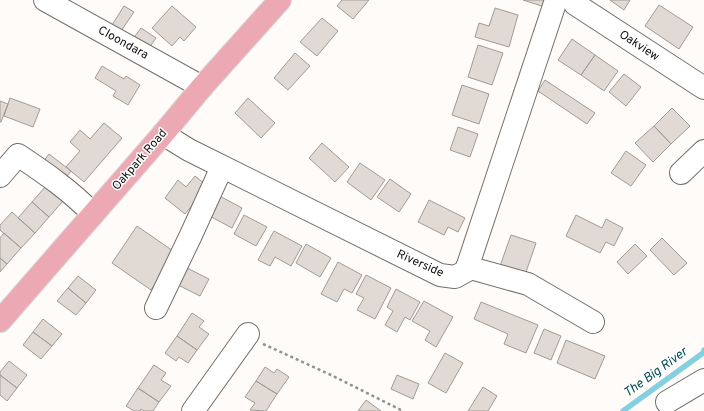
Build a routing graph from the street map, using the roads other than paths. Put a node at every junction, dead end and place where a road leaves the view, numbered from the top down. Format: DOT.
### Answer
graph roads {
  1 [pos="45,0"];
  2 [pos="280,0"];
  3 [pos="565,2"];
  4 [pos="202,87"];
  5 [pos="704,88"];
  6 [pos="163,134"];
  7 [pos="704,151"];
  8 [pos="222,167"];
  9 [pos="681,173"];
  10 [pos="0,176"];
  11 [pos="93,214"];
  12 [pos="467,267"];
  13 [pos="156,308"];
  14 [pos="0,321"];
  15 [pos="593,322"];
  16 [pos="247,335"];
  17 [pos="704,380"];
  18 [pos="667,402"];
  19 [pos="193,411"];
  1 -- 4 [label="street, Cloondara"];
  2 -- 4 [label="main road, Oakpark Road"];
  3 -- 5 [label="street, Oakview"];
  3 -- 12 [label="street"];
  4 -- 6 [label="main road, Oakpark Road"];
  6 -- 8 [label="street, Riverside"];
  6 -- 11 [label="main road, Oakpark Road"];
  7 -- 9 [label="street"];
  8 -- 12 [label="street, Riverside"];
  8 -- 13 [label="street"];
  10 -- 11 [label="street"];
  11 -- 14 [label="main road, Oakpark Road"];
  12 -- 15 [label="street"];
  16 -- 19 [label="street"];
  17 -- 18 [label="street"];
}
